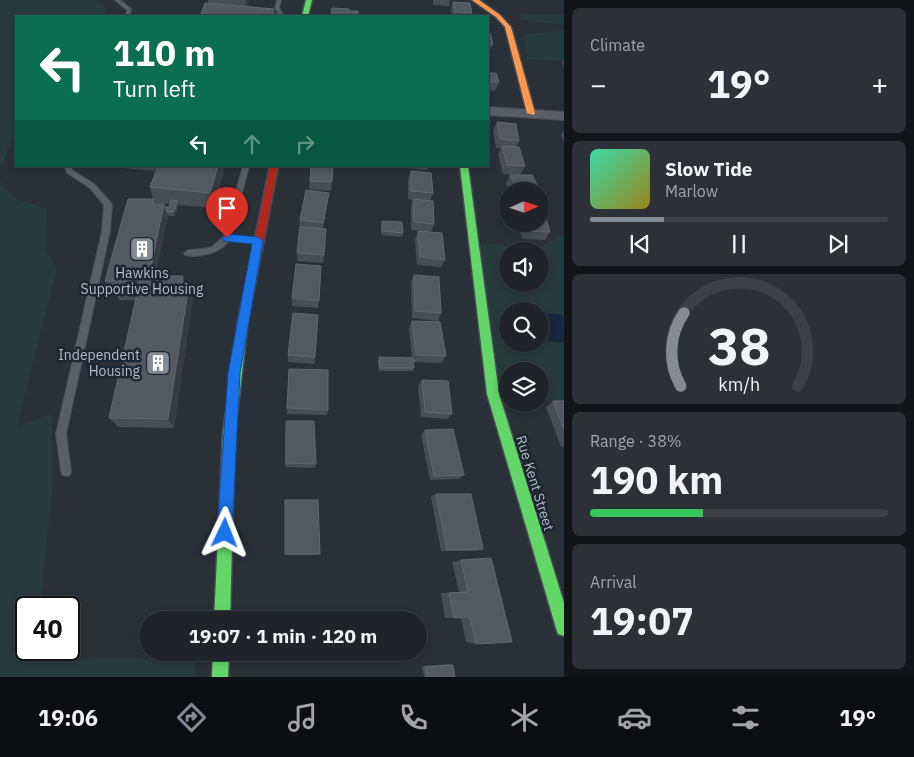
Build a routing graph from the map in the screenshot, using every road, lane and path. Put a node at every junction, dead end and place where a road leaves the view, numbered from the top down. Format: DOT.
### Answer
graph roads {
  1 [pos="117,0"];
  2 [pos="279,0"];
  3 [pos="309,0"];
  4 [pos="475,0"];
  5 [pos="128,15"];
  6 [pos="281,15"];
  7 [pos="305,15"];
  8 [pos="489,111"];
  9 [pos="532,113"];
  10 [pos="564,116"];
  11 [pos="68,167"];
  12 [pos="246,167"];
  13 [pos="274,167"];
  14 [pos="464,167"];
  15 [pos="227,238"];
  16 [pos="258,241"];
  17 [pos="188,253"];
  18 [pos="66,471"];
  19 [pos="557,579"];
  20 [pos="222,611"];
  21 [pos="564,628"];
  22 [pos="221,661"];
  23 [pos="220,677"];
  1 -- 5 [label="lane"];
  2 -- 6 [label="lane"];
  3 -- 7 [label="street"];
  4 -- 9 [label="street"];
  8 -- 9 [label="street"];
  9 -- 10 [label="street"];
  11 -- 18 [label="lane"];
  12 -- 15 [label="lane"];
  13 -- 16 [label="street"];
  14 -- 19 [label="street, Rue Kent Street"];
  15 -- 16 [label="lane"];
  15 -- 17 [label="lane"];
  16 -- 20 [label="street"];
  19 -- 21 [label="street, Rue Kent Street"];
  22 -- 23 [label="street"];
}
